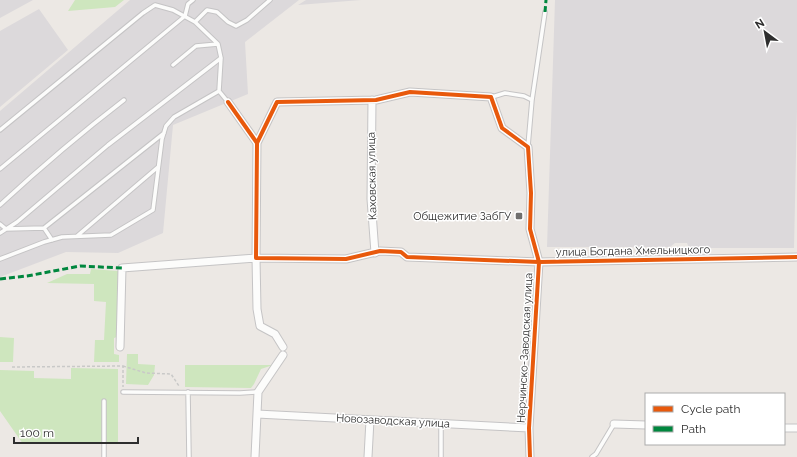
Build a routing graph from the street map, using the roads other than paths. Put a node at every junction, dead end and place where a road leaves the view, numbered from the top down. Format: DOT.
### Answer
graph roads {
  1 [pos="193,0"];
  2 [pos="270,0"];
  3 [pos="545,12"];
  4 [pos="185,16"];
  5 [pos="195,22"];
  6 [pos="218,44"];
  7 [pos="221,58"];
  8 [pos="173,65"];
  9 [pos="219,91"];
  10 [pos="490,98"];
  11 [pos="124,100"];
  12 [pos="372,100"];
  13 [pos="532,100"];
  14 [pos="228,102"];
  15 [pos="0,130"];
  16 [pos="164,133"];
  17 [pos="257,143"];
  18 [pos="528,147"];
  19 [pos="158,167"];
  20 [pos="0,169"];
  21 [pos="0,205"];
  22 [pos="0,224"];
  23 [pos="44,228"];
  24 [pos="6,229"];
  25 [pos="0,233"];
  26 [pos="77,236"];
  27 [pos="52,240"];
  28 [pos="375,253"];
  29 [pos="256,258"];
  30 [pos="797,258"];
  31 [pos="0,259"];
  32 [pos="539,262"];
  33 [pos="120,347"];
  34 [pos="283,347"];
  35 [pos="283,355"];
  36 [pos="123,392"];
  37 [pos="188,392"];
  38 [pos="258,392"];
  39 [pos="104,401"];
  40 [pos="257,414"];
  41 [pos="370,420"];
  42 [pos="441,424"];
  43 [pos="614,424"];
  44 [pos="645,425"];
  45 [pos="529,428"];
  46 [pos="785,428"];
  47 [pos="797,428"];
  48 [pos="104,457"];
  49 [pos="188,457"];
  50 [pos="255,457"];
  51 [pos="368,457"];
  52 [pos="441,457"];
  53 [pos="530,457"];
  54 [pos="592,457"];
  1 -- 4 [label="lane"];
  2 -- 5 [label="lane"];
  3 -- 13 [label="lane"];
  4 -- 5 [label="lane"];
  4 -- 15 [label="lane"];
  4 -- 20 [label="lane"];
  5 -- 6 [label="lane"];
  6 -- 7 [label="lane"];
  6 -- 8 [label="lane"];
  7 -- 9 [label="lane"];
  7 -- 24 [label="lane"];
  9 -- 14 [label="lane"];
  9 -- 16 [label="lane"];
  10 -- 12 [label="street"];
  10 -- 13 [label="lane"];
  10 -- 18 [label="street"];
  11 -- 21 [label="lane"];
  12 -- 17 [label="street"];
  12 -- 28 [label="street, Каховская улица"];
  13 -- 18 [label="lane"];
  14 -- 17 [label="street"];
  16 -- 19 [label="lane"];
  16 -- 23 [label="lane"];
  17 -- 29 [label="street"];
  18 -- 32 [label="street, Нерчинско-Заводская улица"];
  19 -- 26 [label="lane"];
  19 -- 26 [label="lane"];
  22 -- 24 [label="lane"];
  23 -- 24 [label="lane"];
  23 -- 27 [label="lane"];
  24 -- 25 [label="lane"];
  26 -- 27 [label="lane"];
  27 -- 31 [label="lane"];
  28 -- 29 [label="street, улица Богдана Хмельницкого"];
  28 -- 32 [label="street, улица Богдана Хмельницкого"];
  29 -- 33 [label="street, улица Богдана Хмельницкого"];
  29 -- 34 [label="street"];
  30 -- 32 [label="street, улица Богдана Хмельницкого"];
  32 -- 45 [label="street, Нерчинско-Заводская улица"];
  35 -- 38 [label="street"];
  36 -- 37 [label="lane"];
  37 -- 38 [label="lane"];
  37 -- 49 [label="lane"];
  38 -- 40 [label="street"];
  39 -- 48 [label="lane"];
  40 -- 41 [label="street, Новозаводская улица"];
  40 -- 50 [label="street"];
  41 -- 42 [label="street, Новозаводская улица"];
  41 -- 51 [label="street"];
  42 -- 45 [label="street, Новозаводская улица"];
  42 -- 52 [label="lane"];
  43 -- 44 [label="street"];
  43 -- 54 [label="lane"];
  45 -- 53 [label="street, Нерчинско-Заводская улица"];
  46 -- 47 [label="street"];
}
